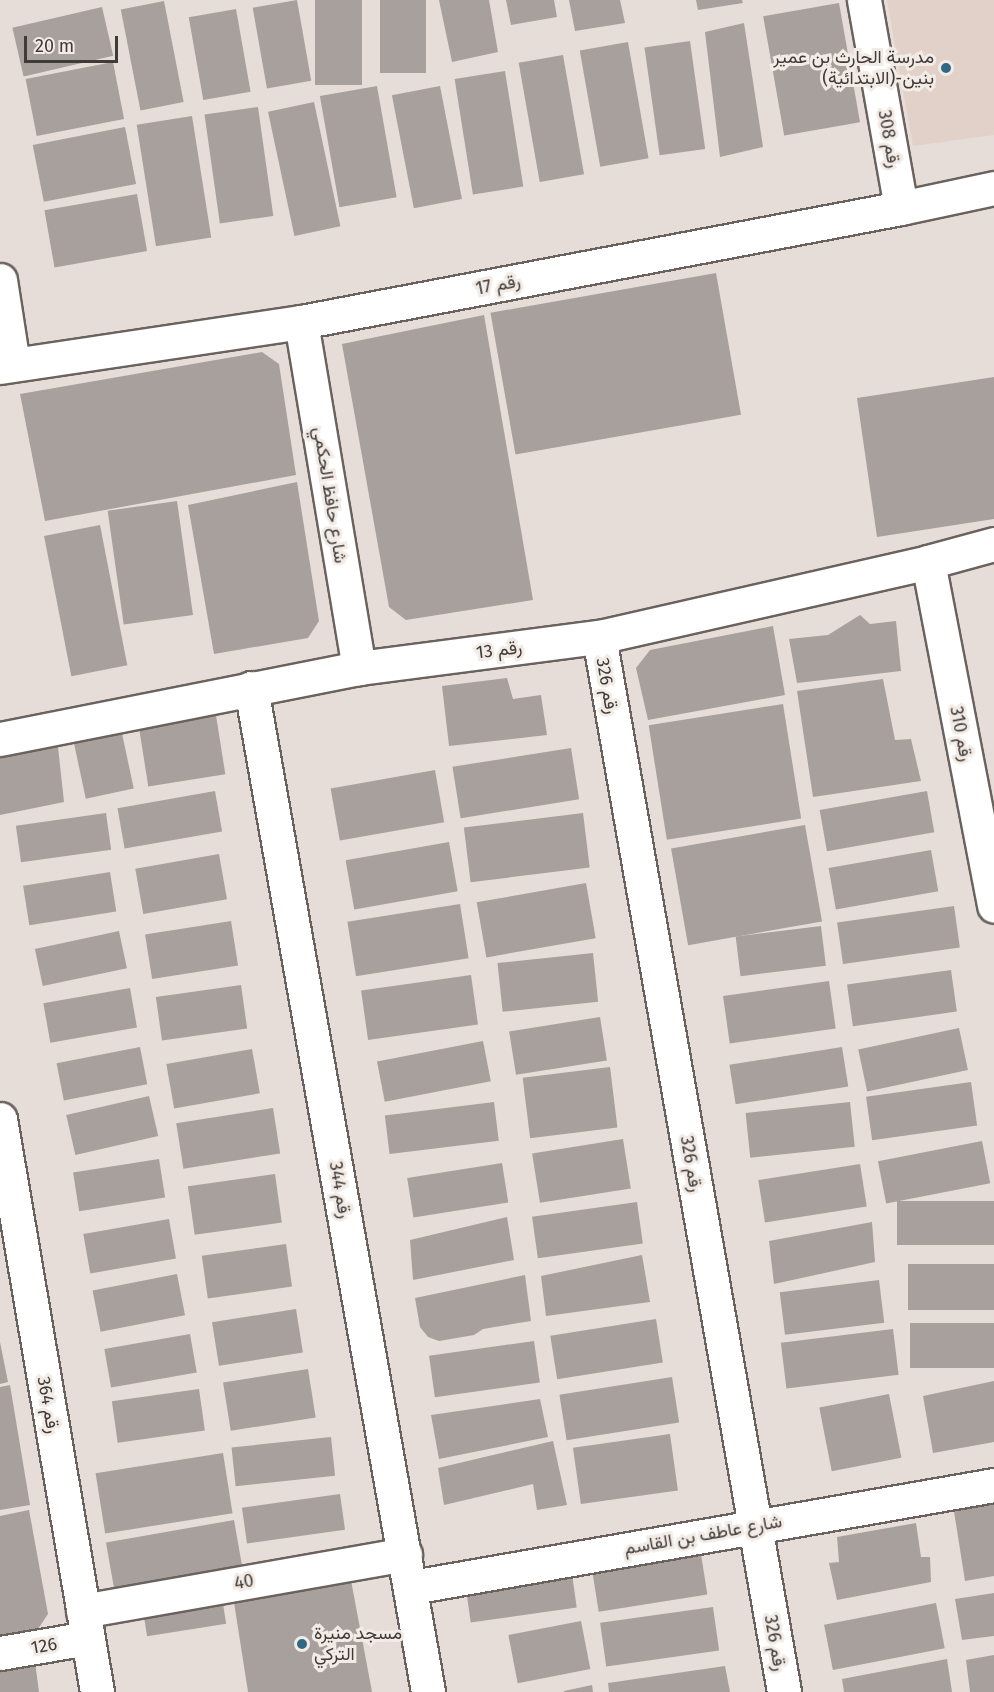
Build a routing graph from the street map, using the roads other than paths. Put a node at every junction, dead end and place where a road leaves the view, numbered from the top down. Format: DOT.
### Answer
graph roads {
  1 [pos="864,0"];
  2 [pos="994,188"];
  3 [pos="901,208"];
  4 [pos="0,280"];
  5 [pos="301,322"];
  6 [pos="6,365"];
  7 [pos="994,544"];
  8 [pos="928,562"];
  9 [pos="599,637"];
  10 [pos="359,668"];
  11 [pos="251,688"];
  12 [pos="0,740"];
  13 [pos="994,906"];
  14 [pos="0,1119"];
  15 [pos="994,1485"];
  16 [pos="755,1526"];
  17 [pos="405,1554"];
  18 [pos="412,1587"];
  19 [pos="86,1624"];
  20 [pos="0,1653"];
  21 [pos="97,1692"];
  22 [pos="428,1692"];
  23 [pos="784,1692"];
  1 -- 3 [label="street, رقم 308"];
  2 -- 3 [label="street, رقم 17"];
  3 -- 5 [label="street, رقم 17"];
  4 -- 6 [label="street"];
  5 -- 6 [label="street, رقم 17"];
  5 -- 10 [label="street, شارع حافظ الحكمي"];
  7 -- 8 [label="street, رقم 13"];
  8 -- 9 [label="street, رقم 13"];
  8 -- 13 [label="street, رقم 310"];
  9 -- 10 [label="street, رقم 13"];
  9 -- 16 [label="street, رقم 326"];
  10 -- 11 [label="street, رقم 13"];
  11 -- 12 [label="street, رقم 13"];
  11 -- 17 [label="street, رقم 344"];
  14 -- 19 [label="street, رقم 364"];
  15 -- 16 [label="street, شارع عاطف بن القاسم"];
  16 -- 18 [label="street, شارع عاطف بن القاسم"];
  16 -- 23 [label="street, رقم 326"];
  17 -- 18 [label="street, رقم 344"];
  17 -- 19 [label="street, 40"];
  18 -- 22 [label="street, رقم 344"];
  19 -- 20 [label="street, 126"];
  19 -- 21 [label="street, رقم 364"];
}
